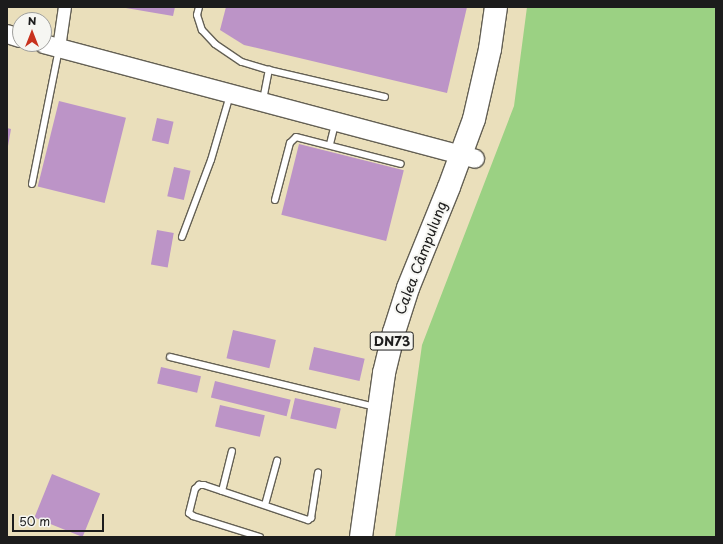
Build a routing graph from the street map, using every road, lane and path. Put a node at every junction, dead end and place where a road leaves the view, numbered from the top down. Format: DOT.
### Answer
graph roads {
  1 [pos="65,7"];
  2 [pos="199,7"];
  3 [pos="496,7"];
  4 [pos="510,7"];
  5 [pos="52,43"];
  6 [pos="52,46"];
  7 [pos="50,52"];
  8 [pos="269,70"];
  9 [pos="230,95"];
  10 [pos="385,97"];
  11 [pos="262,103"];
  12 [pos="335,122"];
  13 [pos="330,144"];
  14 [pos="468,157"];
  15 [pos="401,164"];
  16 [pos="32,184"];
  17 [pos="275,200"];
  18 [pos="182,237"];
  19 [pos="170,357"];
  20 [pos="378,408"];
  21 [pos="232,450"];
  22 [pos="277,461"];
  23 [pos="318,473"];
  24 [pos="222,490"];
  25 [pos="265,505"];
  26 [pos="363,535"];
  27 [pos="260,537"];
  1 -- 5 [label="street"];
  2 -- 8 [label="lane"];
  3 -- 14 [label="highway, Calea Câmpulung / DN73"];
  4 -- 14 [label="highway, Calea Câmpulung / DN73"];
  6 -- 9 [label="street"];
  7 -- 16 [label="lane"];
  8 -- 10 [label="lane"];
  8 -- 11 [label="lane"];
  9 -- 11 [label="street"];
  9 -- 18 [label="lane"];
  11 -- 12 [label="street"];
  12 -- 13 [label="lane"];
  12 -- 14 [label="street"];
  13 -- 15 [label="lane"];
  13 -- 17 [label="lane"];
  14 -- 20 [label="highway, Calea Câmpulung / DN73"];
  14 -- 26 [label="highway, Calea Câmpulung / DN73"];
  19 -- 20 [label="lane"];
  20 -- 26 [label="highway, Calea Câmpulung / DN73"];
  21 -- 24 [label="lane"];
  22 -- 25 [label="lane"];
  23 -- 25 [label="lane"];
  24 -- 25 [label="lane"];
  24 -- 27 [label="lane"];
}
